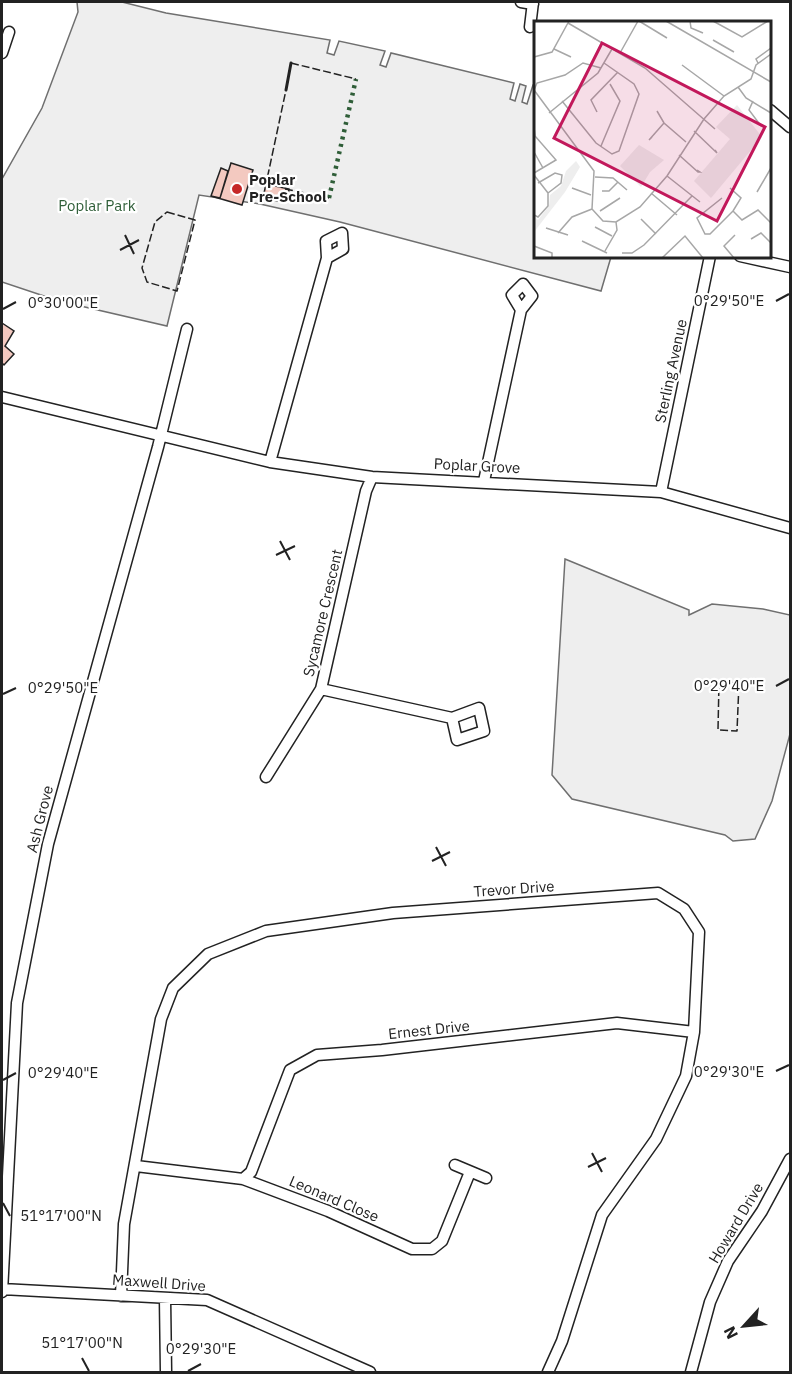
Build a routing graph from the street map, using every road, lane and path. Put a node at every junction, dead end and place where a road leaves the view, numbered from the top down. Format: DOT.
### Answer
graph roads {
  1 [pos="521,2"];
  2 [pos="533,3"];
  3 [pos="530,27"];
  4 [pos="9,32"];
  5 [pos="2,53"];
  6 [pos="771,111"];
  7 [pos="790,126"];
  8 [pos="327,258"];
  9 [pos="710,258"];
  10 [pos="749,258"];
  11 [pos="790,267"];
  12 [pos="521,310"];
  13 [pos="187,329"];
  14 [pos="2,397"];
  15 [pos="161,436"];
  16 [pos="270,462"];
  17 [pos="372,477"];
  18 [pos="484,481"];
  19 [pos="661,492"];
  20 [pos="790,528"];
  21 [pos="321,688"];
  22 [pos="452,718"];
  23 [pos="266,777"];
  24 [pos="694,1032"];
  25 [pos="790,1159"];
  26 [pos="455,1165"];
  27 [pos="136,1166"];
  28 [pos="470,1172"];
  29 [pos="486,1178"];
  30 [pos="243,1179"];
  31 [pos="3,1220"];
  32 [pos="2,1290"];
  33 [pos="121,1296"];
  34 [pos="165,1298"];
  35 [pos="166,1372"];
  36 [pos="370,1372"];
  37 [pos="548,1372"];
  38 [pos="691,1372"];
  1 -- 2 [label="street"];
  2 -- 3 [label="street"];
  4 -- 5 [label="street"];
  6 -- 7 [label="street"];
  8 -- 16 [label="street"];
  9 -- 19 [label="street, Sterling Avenue"];
  10 -- 11 [label="street"];
  12 -- 18 [label="street"];
  13 -- 15 [label="street"];
  14 -- 15 [label="street, Poplar Grove"];
  15 -- 16 [label="street, Poplar Grove"];
  15 -- 31 [label="street, Ash Grove"];
  16 -- 17 [label="street, Poplar Grove"];
  17 -- 18 [label="street, Poplar Grove"];
  17 -- 21 [label="street, Sycamore Crescent"];
  18 -- 19 [label="street, Poplar Grove"];
  19 -- 20 [label="street, Poplar Grove"];
  21 -- 22 [label="street"];
  21 -- 23 [label="street, Sycamore Crescent"];
  24 -- 27 [label="street, Trevor Drive"];
  24 -- 30 [label="street, Ernest Drive"];
  24 -- 37 [label="street, Trevor Drive"];
  25 -- 38 [label="street, Howard Drive"];
  26 -- 28 [label="street"];
  27 -- 30 [label="street, Leonard Close"];
  27 -- 33 [label="street, Trevor Drive"];
  28 -- 29 [label="street"];
  28 -- 30 [label="street, Leonard Close"];
  31 -- 32 [label="street, Ash Grove"];
  32 -- 33 [label="street, Maxwell Drive"];
  33 -- 34 [label="street, Maxwell Drive"];
  34 -- 35 [label="street"];
  34 -- 36 [label="street, Maxwell Drive"];
}
